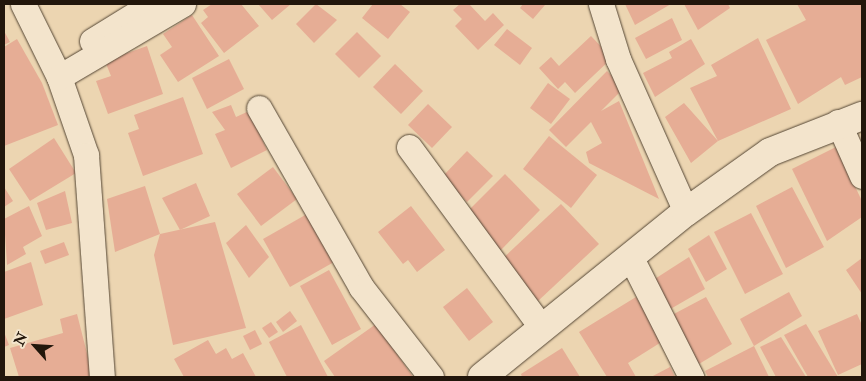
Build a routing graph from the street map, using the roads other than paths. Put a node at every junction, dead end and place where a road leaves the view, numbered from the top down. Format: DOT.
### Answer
graph roads {
  1 [pos="23,4"];
  2 [pos="152,4"];
  3 [pos="183,4"];
  4 [pos="601,4"];
  5 [pos="56,70"];
  6 [pos="259,108"];
  7 [pos="850,119"];
  8 [pos="409,147"];
  9 [pos="862,176"];
  10 [pos="686,212"];
  11 [pos="630,256"];
  12 [pos="542,328"];
  13 [pos="102,377"];
  14 [pos="431,377"];
  15 [pos="482,377"];
  16 [pos="691,377"];
  1 -- 5 [label="street"];
  2 -- 5 [label="street"];
  3 -- 5 [label="street"];
  4 -- 10 [label="street"];
  5 -- 13 [label="street"];
  6 -- 14 [label="street"];
  7 -- 9 [label="street"];
  7 -- 10 [label="street"];
  8 -- 12 [label="street"];
  10 -- 11 [label="street"];
  11 -- 12 [label="street"];
  11 -- 16 [label="street"];
  12 -- 15 [label="street"];
}
